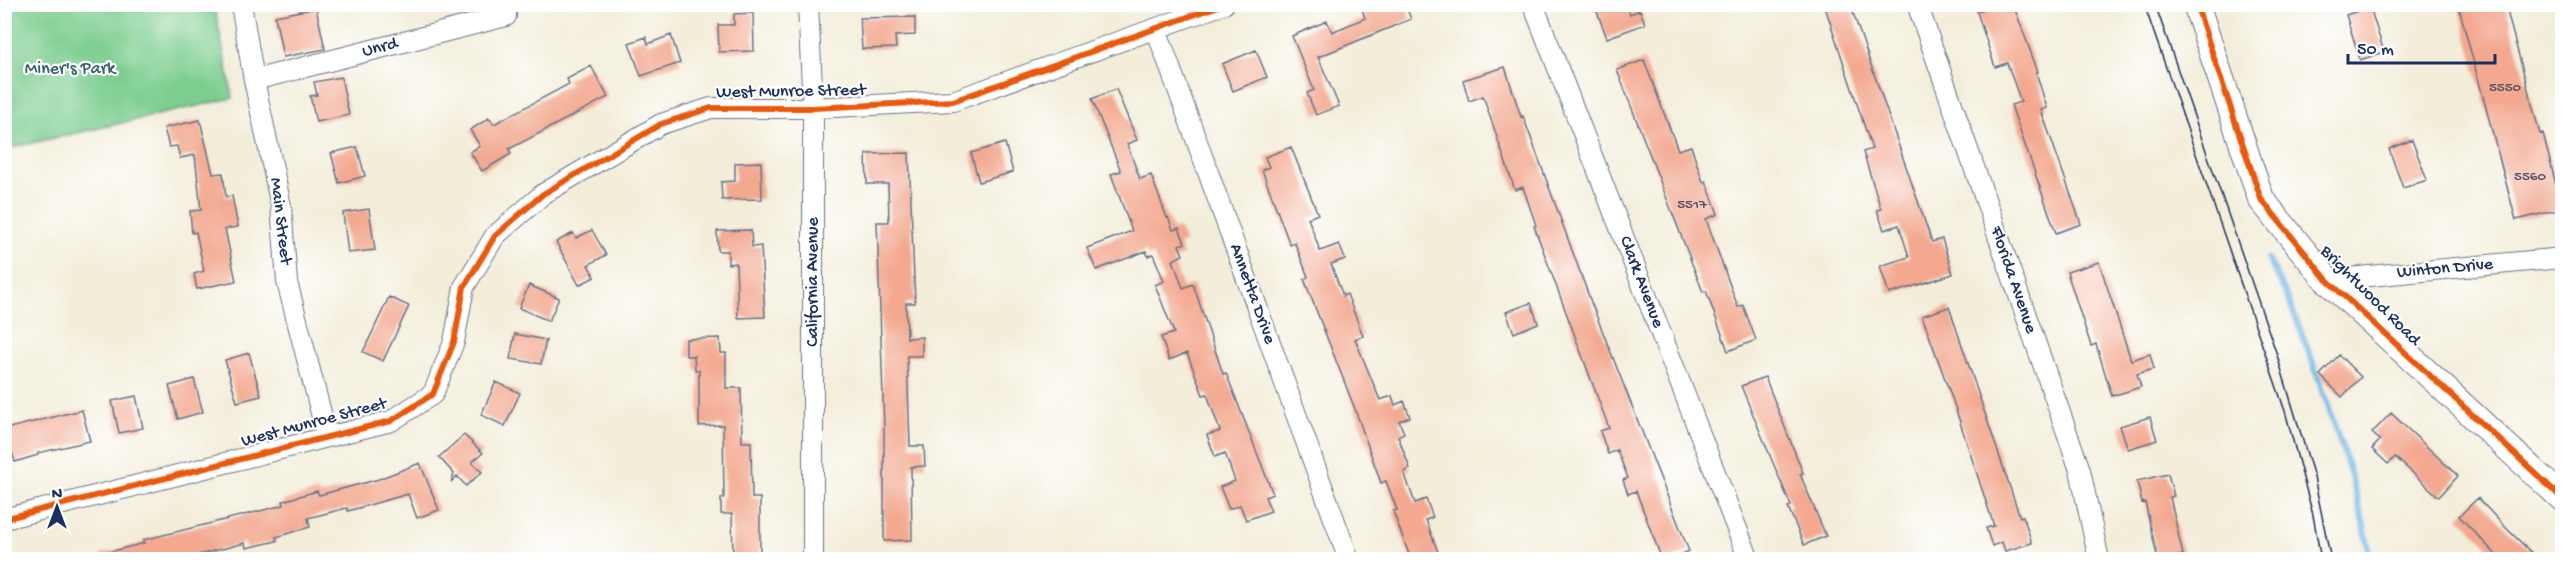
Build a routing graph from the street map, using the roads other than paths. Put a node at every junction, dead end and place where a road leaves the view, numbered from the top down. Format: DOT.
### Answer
graph roads {
  1 [pos="242,4"];
  2 [pos="808,4"];
  3 [pos="1224,4"];
  4 [pos="1533,4"];
  5 [pos="1917,4"];
  6 [pos="2196,4"];
  7 [pos="505,10"];
  8 [pos="1156,29"];
  9 [pos="254,80"];
  10 [pos="813,108"];
  11 [pos="2562,258"];
  12 [pos="2327,280"];
  13 [pos="327,436"];
  14 [pos="2562,498"];
  15 [pos="4,519"];
  16 [pos="813,560"];
  17 [pos="1349,560"];
  18 [pos="1749,560"];
  19 [pos="2099,560"];
  1 -- 9 [label="street, Main Street"];
  2 -- 10 [label="street, California Avenue"];
  3 -- 8 [label="street, West Munroe Street"];
  4 -- 18 [label="street, Clark Avenue"];
  5 -- 19 [label="street, Florida Avenue"];
  6 -- 12 [label="street, Brightwood Road"];
  7 -- 9 [label="street, Unrd"];
  8 -- 10 [label="street, West Munroe Street"];
  8 -- 17 [label="street, Annetta Drive"];
  9 -- 13 [label="street, Main Street"];
  10 -- 13 [label="street, West Munroe Street"];
  10 -- 16 [label="street, California Avenue"];
  11 -- 12 [label="street, Winton Drive"];
  12 -- 14 [label="street, Brightwood Road"];
  13 -- 15 [label="street, West Munroe Street"];
}
